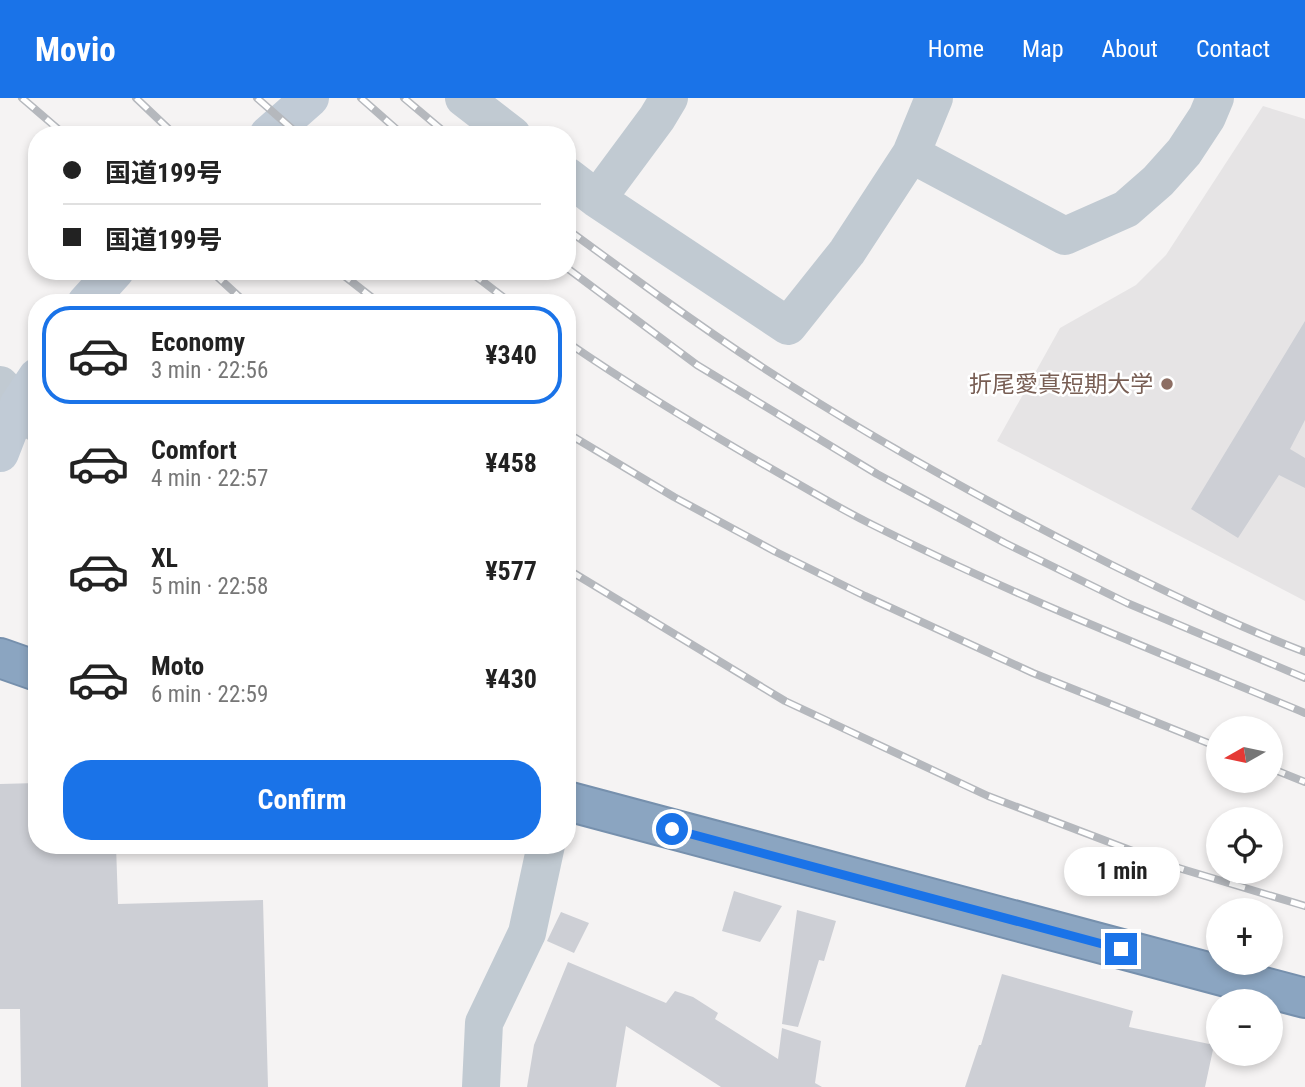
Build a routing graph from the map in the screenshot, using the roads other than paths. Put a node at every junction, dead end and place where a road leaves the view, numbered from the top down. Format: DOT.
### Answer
graph roads {
  1 [pos="310,98"];
  2 [pos="464,98"];
  3 [pos="669,98"];
  4 [pos="934,98"];
  5 [pos="1214,98"];
  6 [pos="278,126"];
  7 [pos="500,126"];
  8 [pos="911,154"];
  9 [pos="576,183"];
  10 [pos="597,199"];
  11 [pos="106,280"];
  12 [pos="94,294"];
  13 [pos="23,398"];
  14 [pos="0,453"];
  15 [pos="0,657"];
  16 [pos="28,668"];
  17 [pos="576,803"];
  18 [pos="544,854"];
  19 [pos="1305,998"];
  20 [pos="481,1087"];
  1 -- 6 [label="street"];
  2 -- 7 [label="street"];
  3 -- 10 [label="street"];
  4 -- 8 [label="street"];
  5 -- 8 [label="street"];
  8 -- 10 [label="street"];
  9 -- 10 [label="street"];
  11 -- 12 [label="street"];
  13 -- 14 [label="street"];
  15 -- 16 [label="highway"];
  17 -- 19 [label="highway"];
  18 -- 20 [label="street"];
}
